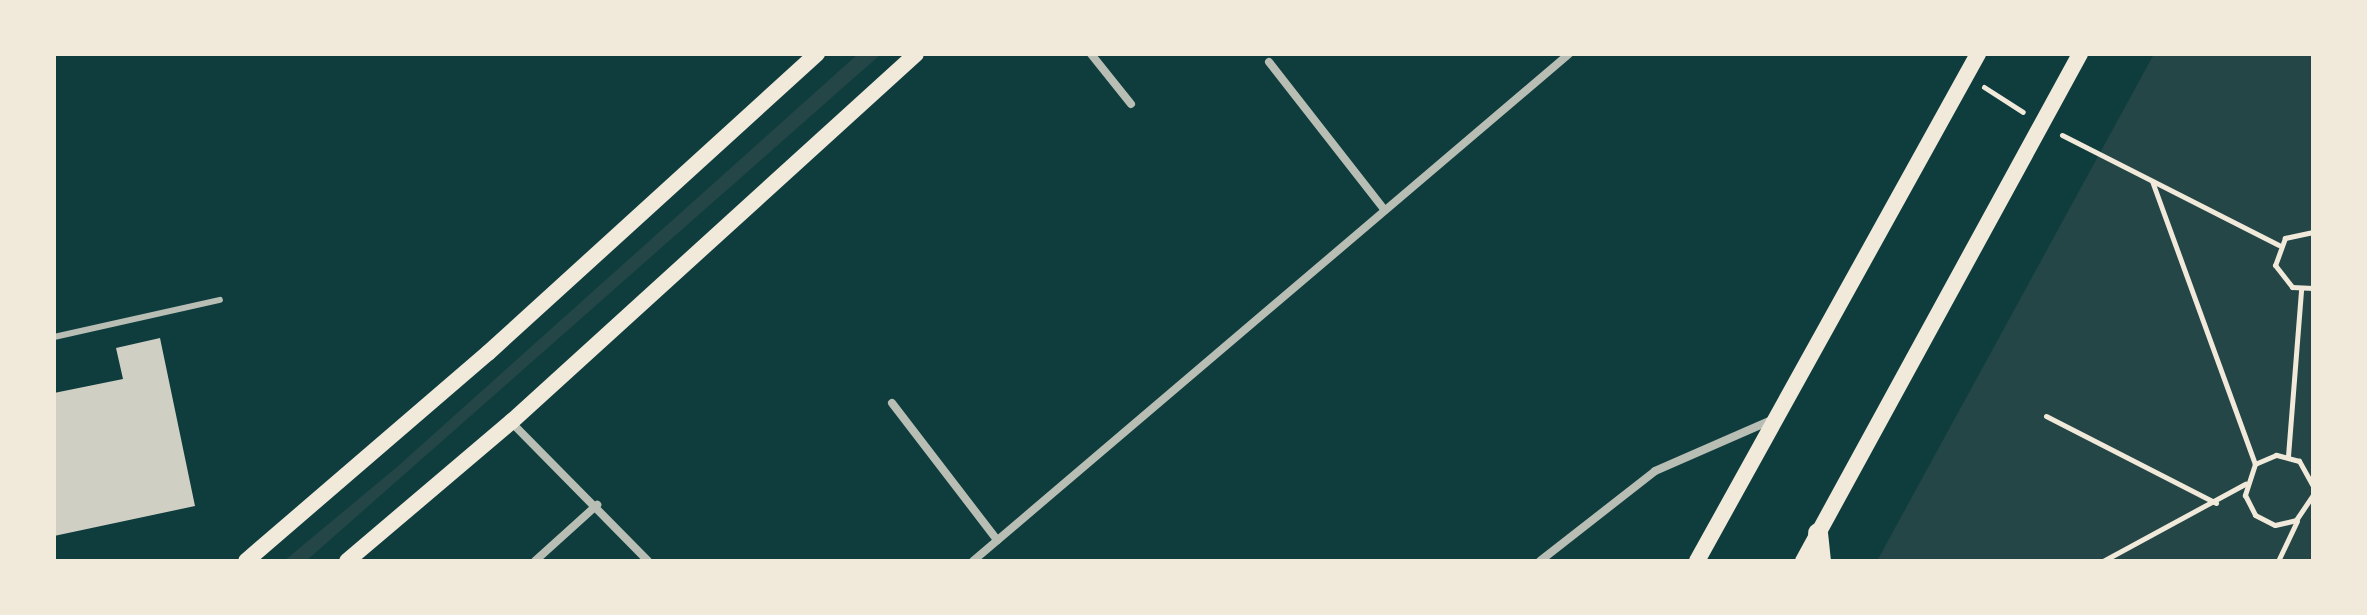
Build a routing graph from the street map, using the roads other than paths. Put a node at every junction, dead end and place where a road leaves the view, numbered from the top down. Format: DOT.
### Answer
graph roads {
  1 [pos="817,54"];
  2 [pos="916,54"];
  3 [pos="1091,54"];
  4 [pos="1569,54"];
  5 [pos="1978,54"];
  6 [pos="2080,54"];
  7 [pos="1269,62"];
  8 [pos="1131,104"];
  9 [pos="1384,209"];
  10 [pos="220,300"];
  11 [pos="54,337"];
  12 [pos="892,403"];
  13 [pos="1772,420"];
  14 [pos="511,422"];
  15 [pos="597,505"];
  16 [pos="1818,533"];
  17 [pos="997,540"];
  18 [pos="246,561"];
  19 [pos="347,561"];
  20 [pos="535,561"];
  21 [pos="648,561"];
  22 [pos="973,561"];
  23 [pos="1540,561"];
  24 [pos="1697,561"];
  25 [pos="1803,561"];
  26 [pos="1821,561"];
  1 -- 18 [label="main road"];
  2 -- 14 [label="main road"];
  3 -- 8 [label="street"];
  4 -- 9 [label="street"];
  5 -- 13 [label="main road"];
  6 -- 16 [label="main road"];
  7 -- 9 [label="street"];
  9 -- 17 [label="street"];
  10 -- 11 [label="lane"];
  12 -- 17 [label="street"];
  13 -- 23 [label="street"];
  13 -- 24 [label="main road"];
  14 -- 15 [label="street"];
  14 -- 19 [label="main road"];
  15 -- 20 [label="street"];
  15 -- 21 [label="street"];
  16 -- 25 [label="main road"];
  16 -- 26 [label="main road"];
  17 -- 22 [label="street"];
}
